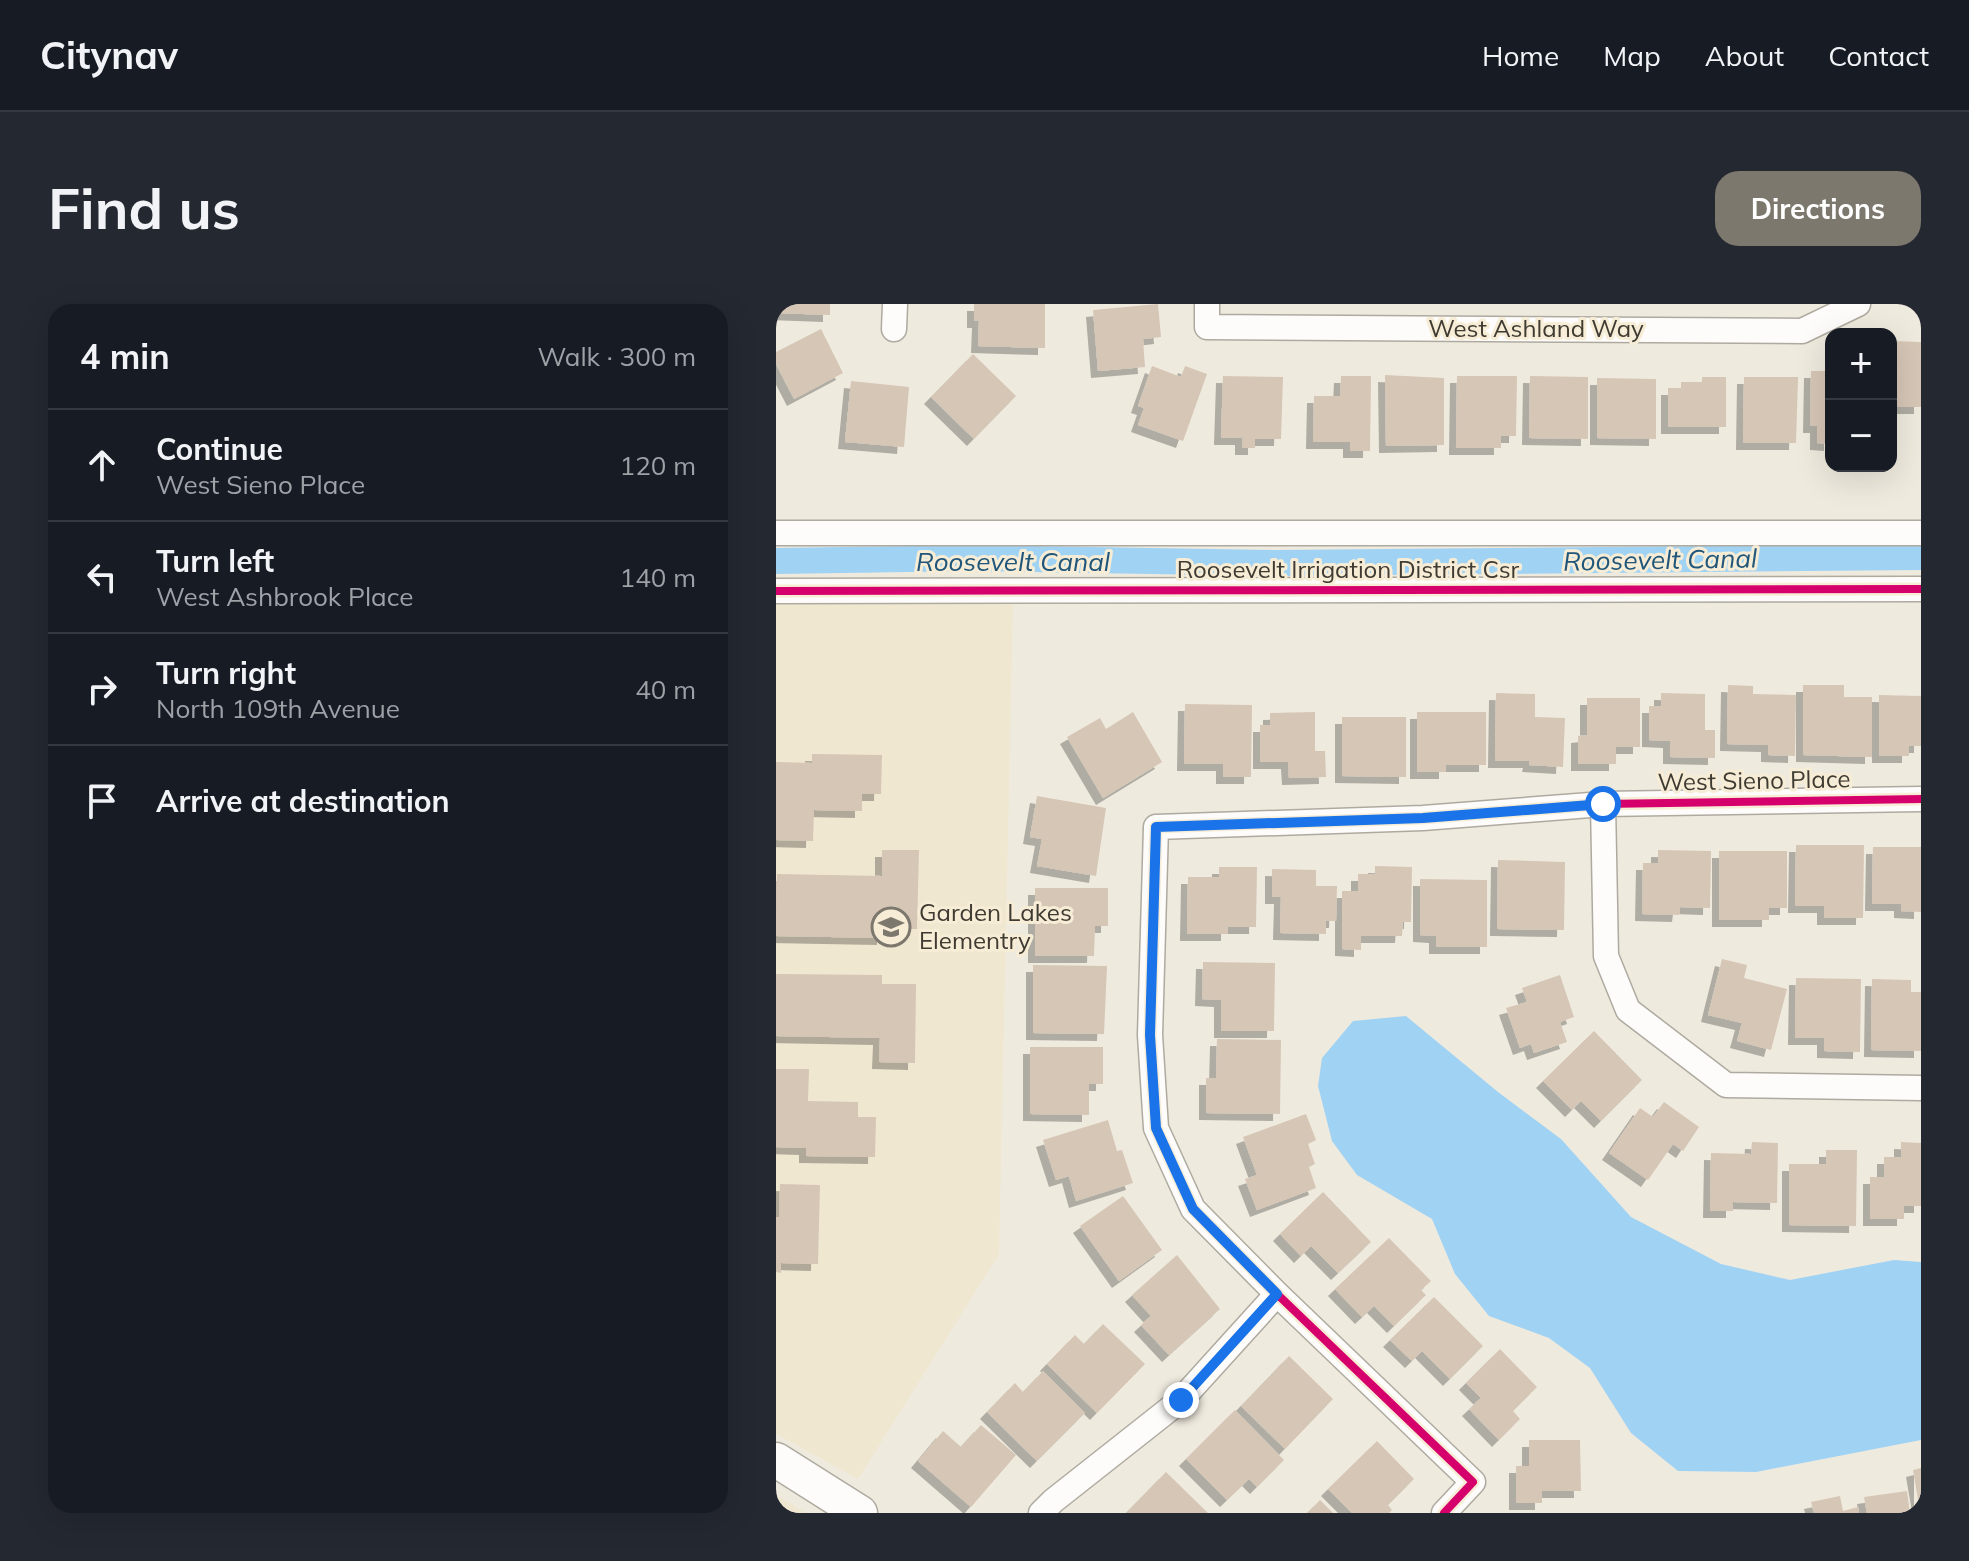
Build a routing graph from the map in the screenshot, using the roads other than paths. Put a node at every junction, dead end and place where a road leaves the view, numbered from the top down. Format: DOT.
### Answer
graph roads {
  1 [pos="895,304"];
  2 [pos="1858,304"];
  3 [pos="1207,316"];
  4 [pos="894,329"];
  5 [pos="776,533"];
  6 [pos="1921,533"];
  7 [pos="1921,589"];
  8 [pos="776,591"];
  9 [pos="1921,799"];
  10 [pos="1603,804"];
  11 [pos="1921,1088"];
  12 [pos="1277,1294"];
  13 [pos="776,1460"];
  14 [pos="860,1513"];
  15 [pos="1041,1513"];
  16 [pos="1444,1513"];
  1 -- 4 [label="street"];
  2 -- 3 [label="street, West Ashland Way"];
  5 -- 6 [label="street, Roosevelt Irrigation District Csr"];
  7 -- 8 [label="street, Roosevelt Irrigation District Csr"];
  9 -- 10 [label="street, West Sieno Place"];
  10 -- 11 [label="street"];
  10 -- 12 [label="street, West Sieno Place"];
  12 -- 15 [label="street"];
  12 -- 16 [label="street"];
  13 -- 14 [label="street"];
}
